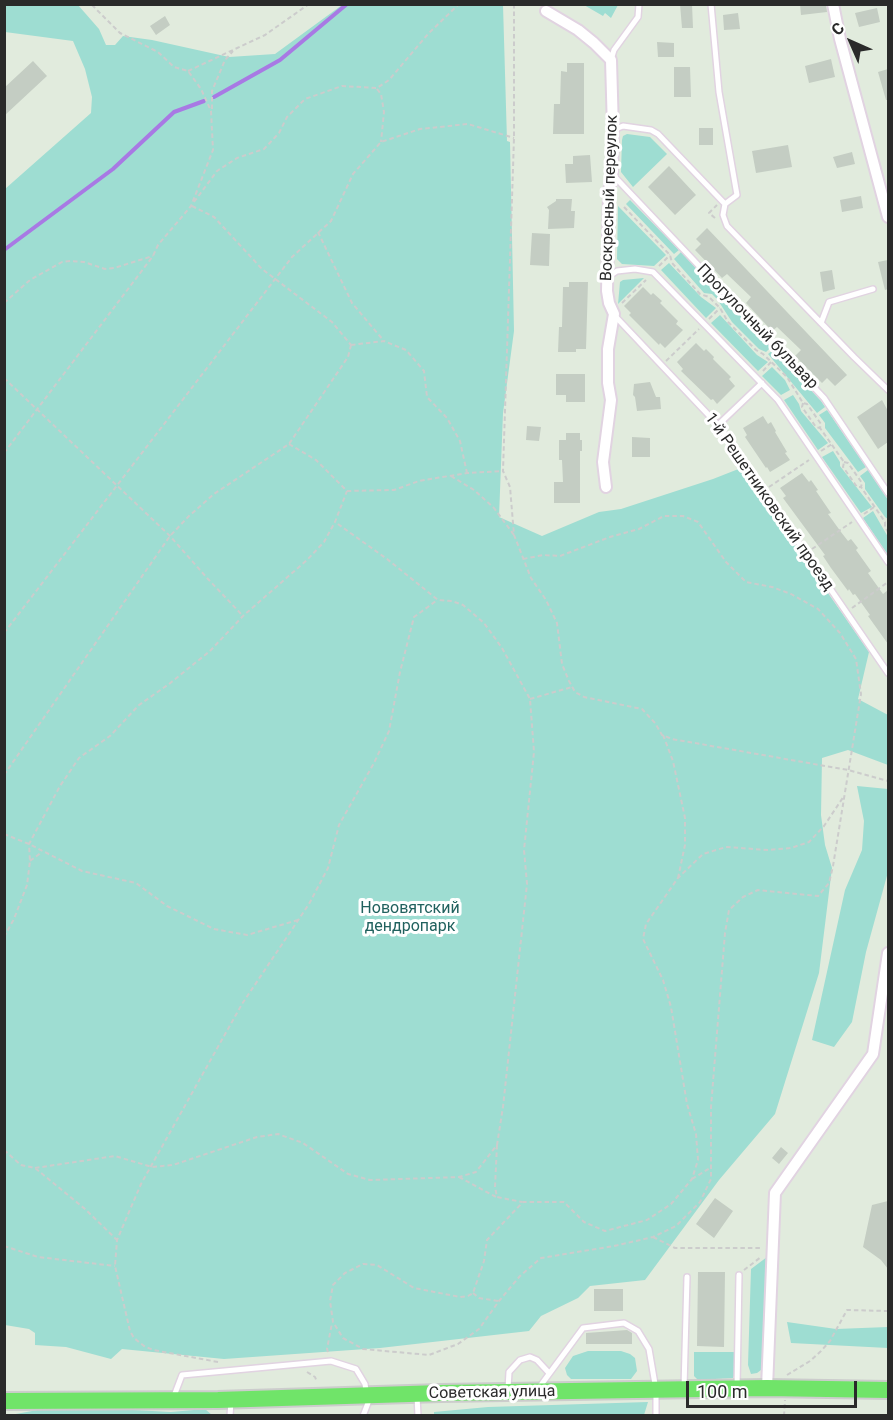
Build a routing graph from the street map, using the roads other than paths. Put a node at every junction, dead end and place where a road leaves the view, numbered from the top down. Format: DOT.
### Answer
graph roads {
  1 [pos="639,4"];
  2 [pos="711,4"];
  3 [pos="832,4"];
  4 [pos="546,11"];
  5 [pos="611,60"];
  6 [pos="613,130"];
  7 [pos="612,174"];
  8 [pos="722,204"];
  9 [pos="888,217"];
  10 [pos="608,277"];
  11 [pos="873,289"];
  12 [pos="615,312"];
  13 [pos="821,323"];
  14 [pos="762,383"];
  15 [pos="888,390"];
  16 [pos="718,425"];
  17 [pos="606,487"];
  18 [pos="888,493"];
  19 [pos="888,562"];
  20 [pos="888,673"];
  21 [pos="888,954"];
  22 [pos="739,1275"];
  23 [pos="687,1277"];
  24 [pos="549,1373"];
  25 [pos="767,1388"];
  26 [pos="737,1389"];
  27 [pos="656,1390"];
  28 [pos="684,1390"];
  29 [pos="888,1390"];
  30 [pos="508,1393"];
  31 [pos="535,1393"];
  32 [pos="416,1394"];
  33 [pos="368,1396"];
  34 [pos="172,1400"];
  35 [pos="4,1401"];
  36 [pos="231,1408"];
  37 [pos="363,1416"];
  38 [pos="417,1416"];
  39 [pos="656,1416"];
  1 -- 5 [label="lane"];
  2 -- 8 [label="lane"];
  3 -- 9 [label="street"];
  4 -- 5 [label="street"];
  5 -- 6 [label="street, Воскресный переулок"];
  6 -- 7 [label="street, Воскресный переулок"];
  6 -- 8 [label="lane"];
  7 -- 10 [label="street, Воскресный переулок"];
  7 -- 18 [label="lane, Прогулочный бульвар"];
  8 -- 13 [label="lane"];
  10 -- 12 [label="street, Воскресный переулок"];
  10 -- 14 [label="lane"];
  11 -- 13 [label="lane"];
  12 -- 16 [label="lane, 1-й Решетниковский проезд"];
  12 -- 17 [label="street, Воскресный переулок"];
  13 -- 15 [label="lane"];
  14 -- 16 [label="lane"];
  14 -- 19 [label="lane"];
  16 -- 20 [label="lane, 1-й Решетниковский проезд"];
  21 -- 25 [label="street"];
  22 -- 26 [label="lane"];
  23 -- 28 [label="lane"];
  24 -- 27 [label="lane"];
  24 -- 30 [label="lane"];
  24 -- 31 [label="lane"];
  25 -- 26 [label="main road, Советская улица"];
  25 -- 29 [label="main road, Советская улица"];
  26 -- 28 [label="main road, Советская улица"];
  27 -- 28 [label="main road, Советская улица"];
  27 -- 31 [label="main road, Советская улица"];
  27 -- 39 [label="lane"];
  30 -- 31 [label="main road, Советская улица"];
  30 -- 32 [label="main road, Советская улица"];
  32 -- 33 [label="main road, Советская улица"];
  32 -- 38 [label="lane"];
  33 -- 34 [label="lane"];
  33 -- 36 [label="main road, Советская улица"];
  33 -- 37 [label="lane"];
  34 -- 35 [label="main road, Советская улица"];
  34 -- 36 [label="main road, Советская улица"];
}
